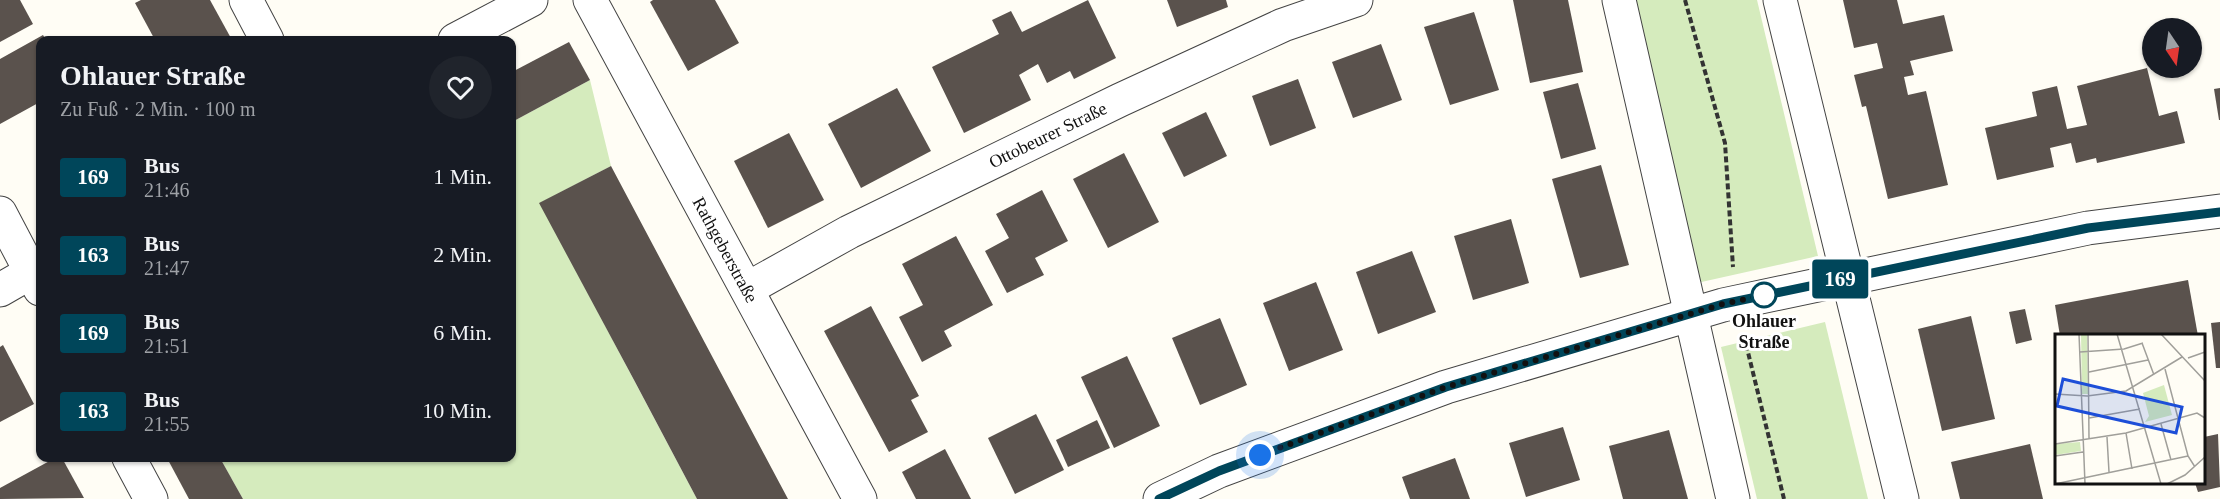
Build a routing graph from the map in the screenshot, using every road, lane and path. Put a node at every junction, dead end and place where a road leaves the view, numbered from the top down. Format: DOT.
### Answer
graph roads {
  1 [pos="246,0"];
  2 [pos="531,0"];
  3 [pos="590,0"];
  4 [pos="1356,0"];
  5 [pos="1619,0"];
  6 [pos="1685,0"];
  7 [pos="1780,0"];
  8 [pos="265,36"];
  9 [pos="463,36"];
  10 [pos="2220,212"];
  11 [pos="0,213"];
  12 [pos="1733,259"];
  13 [pos="36,273"];
  14 [pos="36,277"];
  15 [pos="1850,277"];
  16 [pos="747,289"];
  17 [pos="0,290"];
  18 [pos="1690,315"];
  19 [pos="1746,345"];
  20 [pos="131,462"];
  21 [pos="151,499"];
  22 [pos="860,499"];
  23 [pos="1160,499"];
  24 [pos="1733,499"];
  25 [pos="1784,499"];
  26 [pos="1902,499"];
  1 -- 8 [label="street"];
  2 -- 9 [label="street"];
  3 -- 16 [label="street, Rathgeberstraße"];
  4 -- 16 [label="street, Ottobeurer Straße"];
  5 -- 18 [label="street"];
  6 -- 12 [label="path"];
  7 -- 15 [label="street"];
  10 -- 15 [label="street"];
  11 -- 13 [label="street"];
  14 -- 17 [label="street"];
  15 -- 18 [label="street"];
  15 -- 26 [label="street"];
  16 -- 22 [label="street, Rathgeberstraße"];
  18 -- 23 [label="street"];
  18 -- 24 [label="street"];
  19 -- 25 [label="path"];
  20 -- 21 [label="street"];
}
